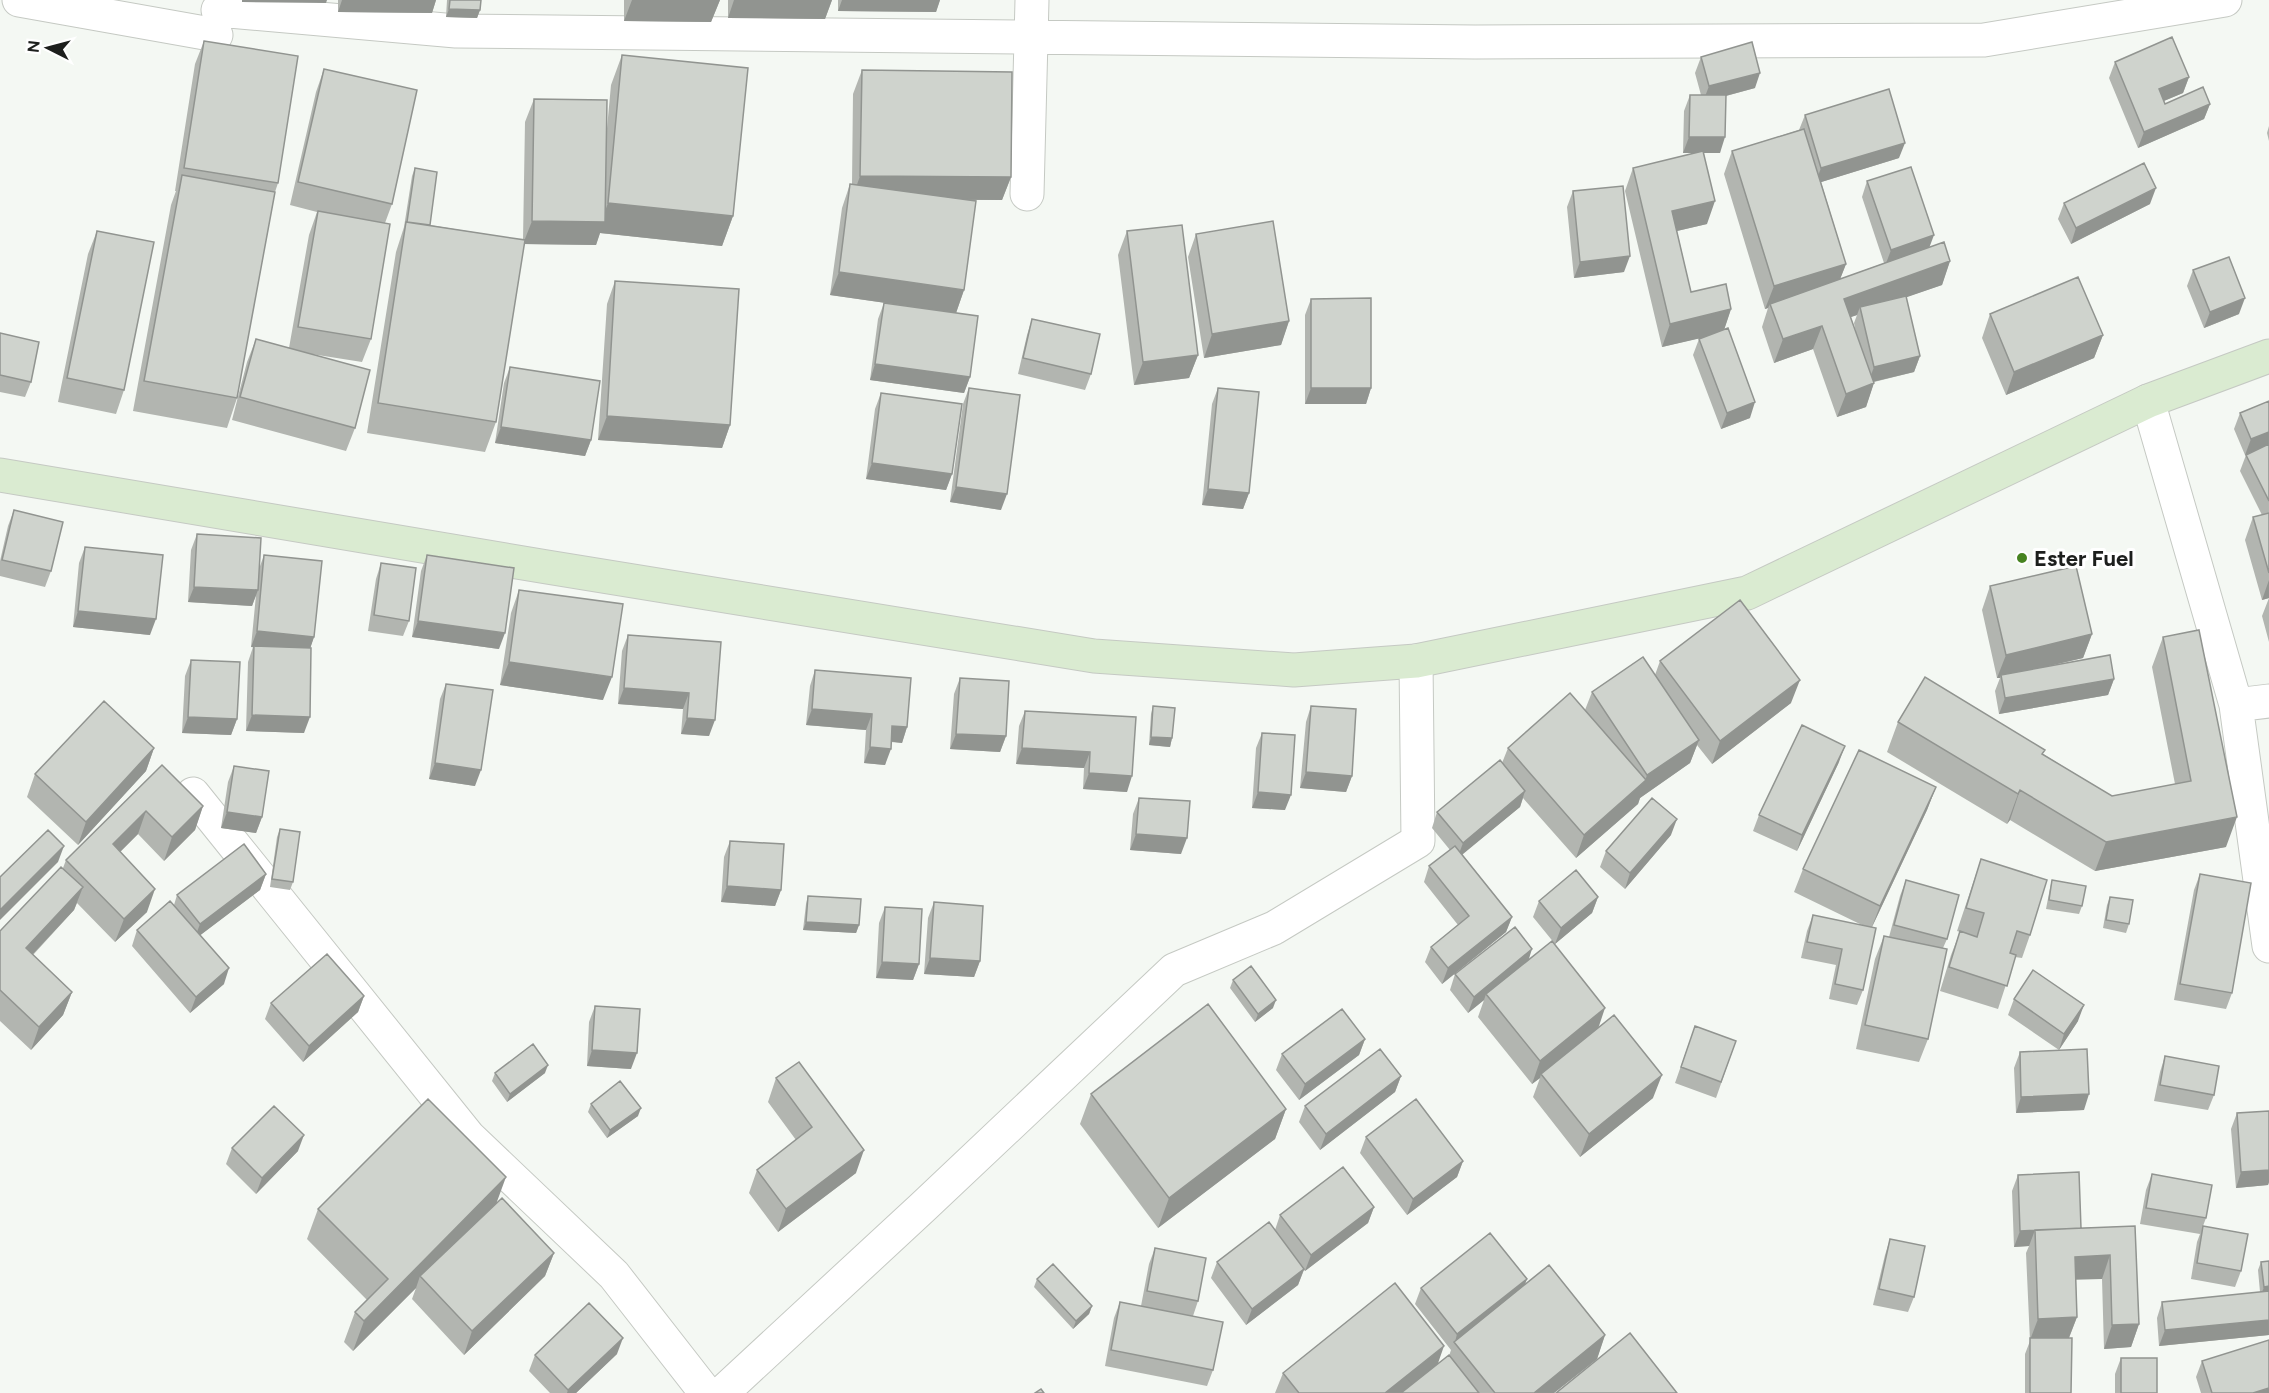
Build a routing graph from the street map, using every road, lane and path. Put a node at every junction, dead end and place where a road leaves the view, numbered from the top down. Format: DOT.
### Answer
graph roads {
  1 [pos="19,0"];
  2 [pos="1032,0"];
  3 [pos="2225,0"];
  4 [pos="1031,36"];
  5 [pos="1027,194"];
  6 [pos="2269,356"];
  7 [pos="2148,401"];
  8 [pos="0,475"];
  9 [pos="1416,661"];
  10 [pos="2269,701"];
  11 [pos="2236,705"];
  12 [pos="194,795"];
  13 [pos="2269,946"];
  14 [pos="706,1393"];
  15 [pos="722,1393"];
  1 -- 4 [label="street"];
  2 -- 4 [label="street"];
  3 -- 4 [label="street"];
  4 -- 5 [label="street"];
  6 -- 7 [label="main road"];
  7 -- 9 [label="main road"];
  7 -- 11 [label="street"];
  8 -- 9 [label="main road"];
  9 -- 15 [label="street"];
  10 -- 11 [label="street"];
  11 -- 13 [label="street"];
  12 -- 14 [label="street"];
}
